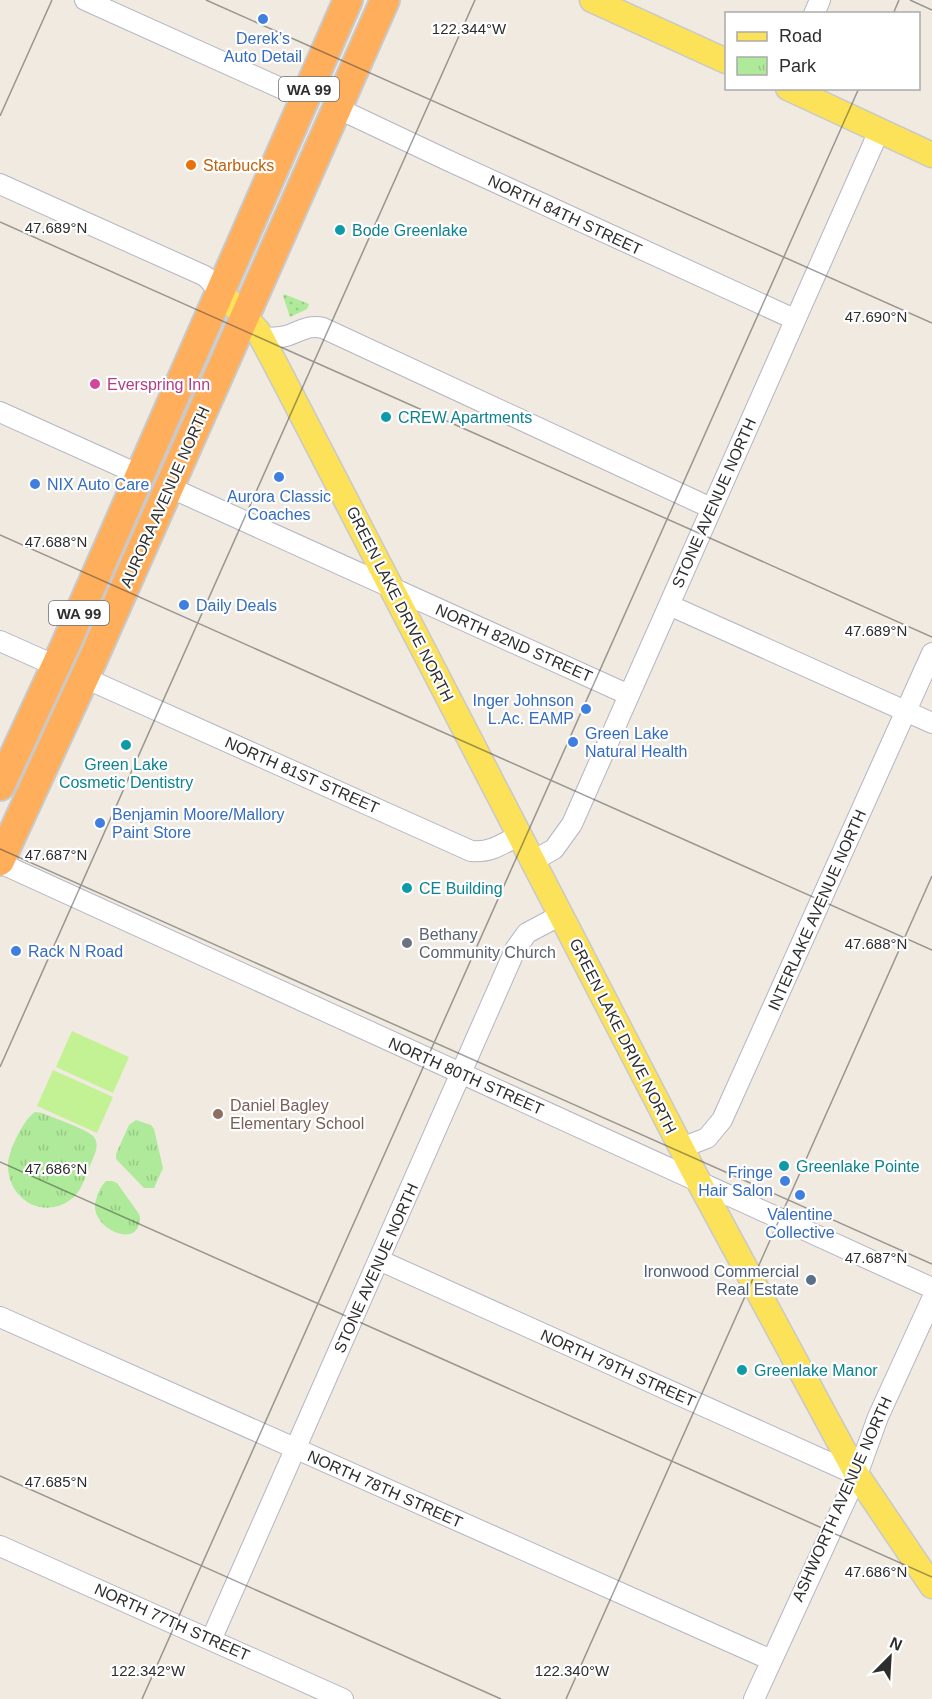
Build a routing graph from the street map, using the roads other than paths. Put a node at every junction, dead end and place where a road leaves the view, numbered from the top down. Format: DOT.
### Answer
graph roads {
  1 [pos="85,0"];
  2 [pos="348,0"];
  3 [pos="385,0"];
  4 [pos="592,0"];
  5 [pos="725,61"];
  6 [pos="792,90"];
  7 [pos="294,94"];
  8 [pos="337,108"];
  9 [pos="879,131"];
  10 [pos="932,154"];
  11 [pos="0,184"];
  12 [pos="221,292"];
  13 [pos="794,319"];
  14 [pos="253,327"];
  15 [pos="0,412"];
  16 [pos="140,475"];
  17 [pos="169,487"];
  18 [pos="711,508"];
  19 [pos="392,588"];
  20 [pos="669,605"];
  21 [pos="0,641"];
  22 [pos="932,653"];
  23 [pos="56,666"];
  24 [pos="85,678"];
  25 [pos="629,695"];
  26 [pos="906,712"];
  27 [pos="932,723"];
  28 [pos="0,786"];
  29 [pos="519,835"];
  30 [pos="533,861"];
  31 [pos="0,862"];
  32 [pos="561,915"];
  33 [pos="461,1074"];
  34 [pos="681,1148"];
  35 [pos="699,1182"];
  36 [pos="379,1260"];
  37 [pos="932,1288"];
  38 [pos="932,1299"];
  39 [pos="0,1317"];
  40 [pos="295,1449"];
  41 [pos="856,1475"];
  42 [pos="0,1546"];
  43 [pos="932,1586"];
  44 [pos="211,1640"];
  45 [pos="771,1660"];
  46 [pos="343,1699"];
  47 [pos="754,1699"];
  1 -- 7 [label="street"];
  2 -- 7 [label="highway, AURORA AVENUE NORTH / WA 99"];
  3 -- 8 [label="highway, AURORA AVENUE NORTH / WA 99"];
  4 -- 5 [label="main road"];
  6 -- 9 [label="main road"];
  7 -- 12 [label="highway, AURORA AVENUE NORTH / WA 99"];
  8 -- 13 [label="street, NORTH 84TH STREET"];
  8 -- 14 [label="highway, AURORA AVENUE NORTH / WA 99"];
  9 -- 10 [label="main road"];
  9 -- 13 [label="street, STONE AVENUE NORTH"];
  11 -- 12 [label="street"];
  12 -- 14 [label="main road, GREEN LAKE DRIVE NORTH"];
  12 -- 16 [label="highway, AURORA AVENUE NORTH / WA 99"];
  13 -- 18 [label="street, STONE AVENUE NORTH"];
  14 -- 17 [label="highway, AURORA AVENUE NORTH / WA 99"];
  14 -- 18 [label="street"];
  14 -- 19 [label="main road, GREEN LAKE DRIVE NORTH"];
  15 -- 16 [label="street"];
  16 -- 23 [label="highway, AURORA AVENUE NORTH / WA 99"];
  17 -- 19 [label="street, NORTH 82ND STREET"];
  17 -- 24 [label="highway, AURORA AVENUE NORTH / WA 99"];
  18 -- 20 [label="street, STONE AVENUE NORTH"];
  19 -- 25 [label="street, NORTH 82ND STREET"];
  19 -- 29 [label="main road, GREEN LAKE DRIVE NORTH"];
  20 -- 25 [label="street, STONE AVENUE NORTH"];
  20 -- 26 [label="street"];
  21 -- 23 [label="street"];
  22 -- 26 [label="street, INTERLAKE AVENUE NORTH"];
  23 -- 28 [label="highway, AURORA AVENUE NORTH / WA 99"];
  24 -- 29 [label="street, NORTH 81ST STREET"];
  24 -- 31 [label="highway, AURORA AVENUE NORTH / WA 99"];
  25 -- 30 [label="street, STONE AVENUE NORTH"];
  26 -- 27 [label="street"];
  26 -- 34 [label="street, INTERLAKE AVENUE NORTH"];
  29 -- 30 [label="main road, GREEN LAKE DRIVE NORTH"];
  30 -- 32 [label="main road, GREEN LAKE DRIVE NORTH"];
  31 -- 33 [label="street, NORTH 80TH STREET"];
  32 -- 33 [label="street, STONE AVENUE NORTH"];
  32 -- 34 [label="main road, GREEN LAKE DRIVE NORTH"];
  33 -- 35 [label="street, NORTH 80TH STREET"];
  33 -- 36 [label="street, STONE AVENUE NORTH"];
  34 -- 35 [label="main road, GREEN LAKE DRIVE NORTH"];
  35 -- 37 [label="street, NORTH 80TH STREET"];
  35 -- 41 [label="main road, GREEN LAKE DRIVE NORTH"];
  36 -- 40 [label="street, STONE AVENUE NORTH"];
  36 -- 41 [label="street, NORTH 79TH STREET"];
  38 -- 41 [label="street, ASHWORTH AVENUE NORTH"];
  39 -- 40 [label="street, NORTH 78TH STREET"];
  40 -- 44 [label="street, STONE AVENUE NORTH"];
  40 -- 45 [label="street, NORTH 78TH STREET"];
  41 -- 43 [label="main road, GREEN LAKE DRIVE NORTH"];
  41 -- 45 [label="street, ASHWORTH AVENUE NORTH"];
  42 -- 44 [label="street, NORTH 77TH STREET"];
  44 -- 46 [label="street, NORTH 77TH STREET"];
  45 -- 47 [label="street, ASHWORTH AVENUE NORTH"];
}
